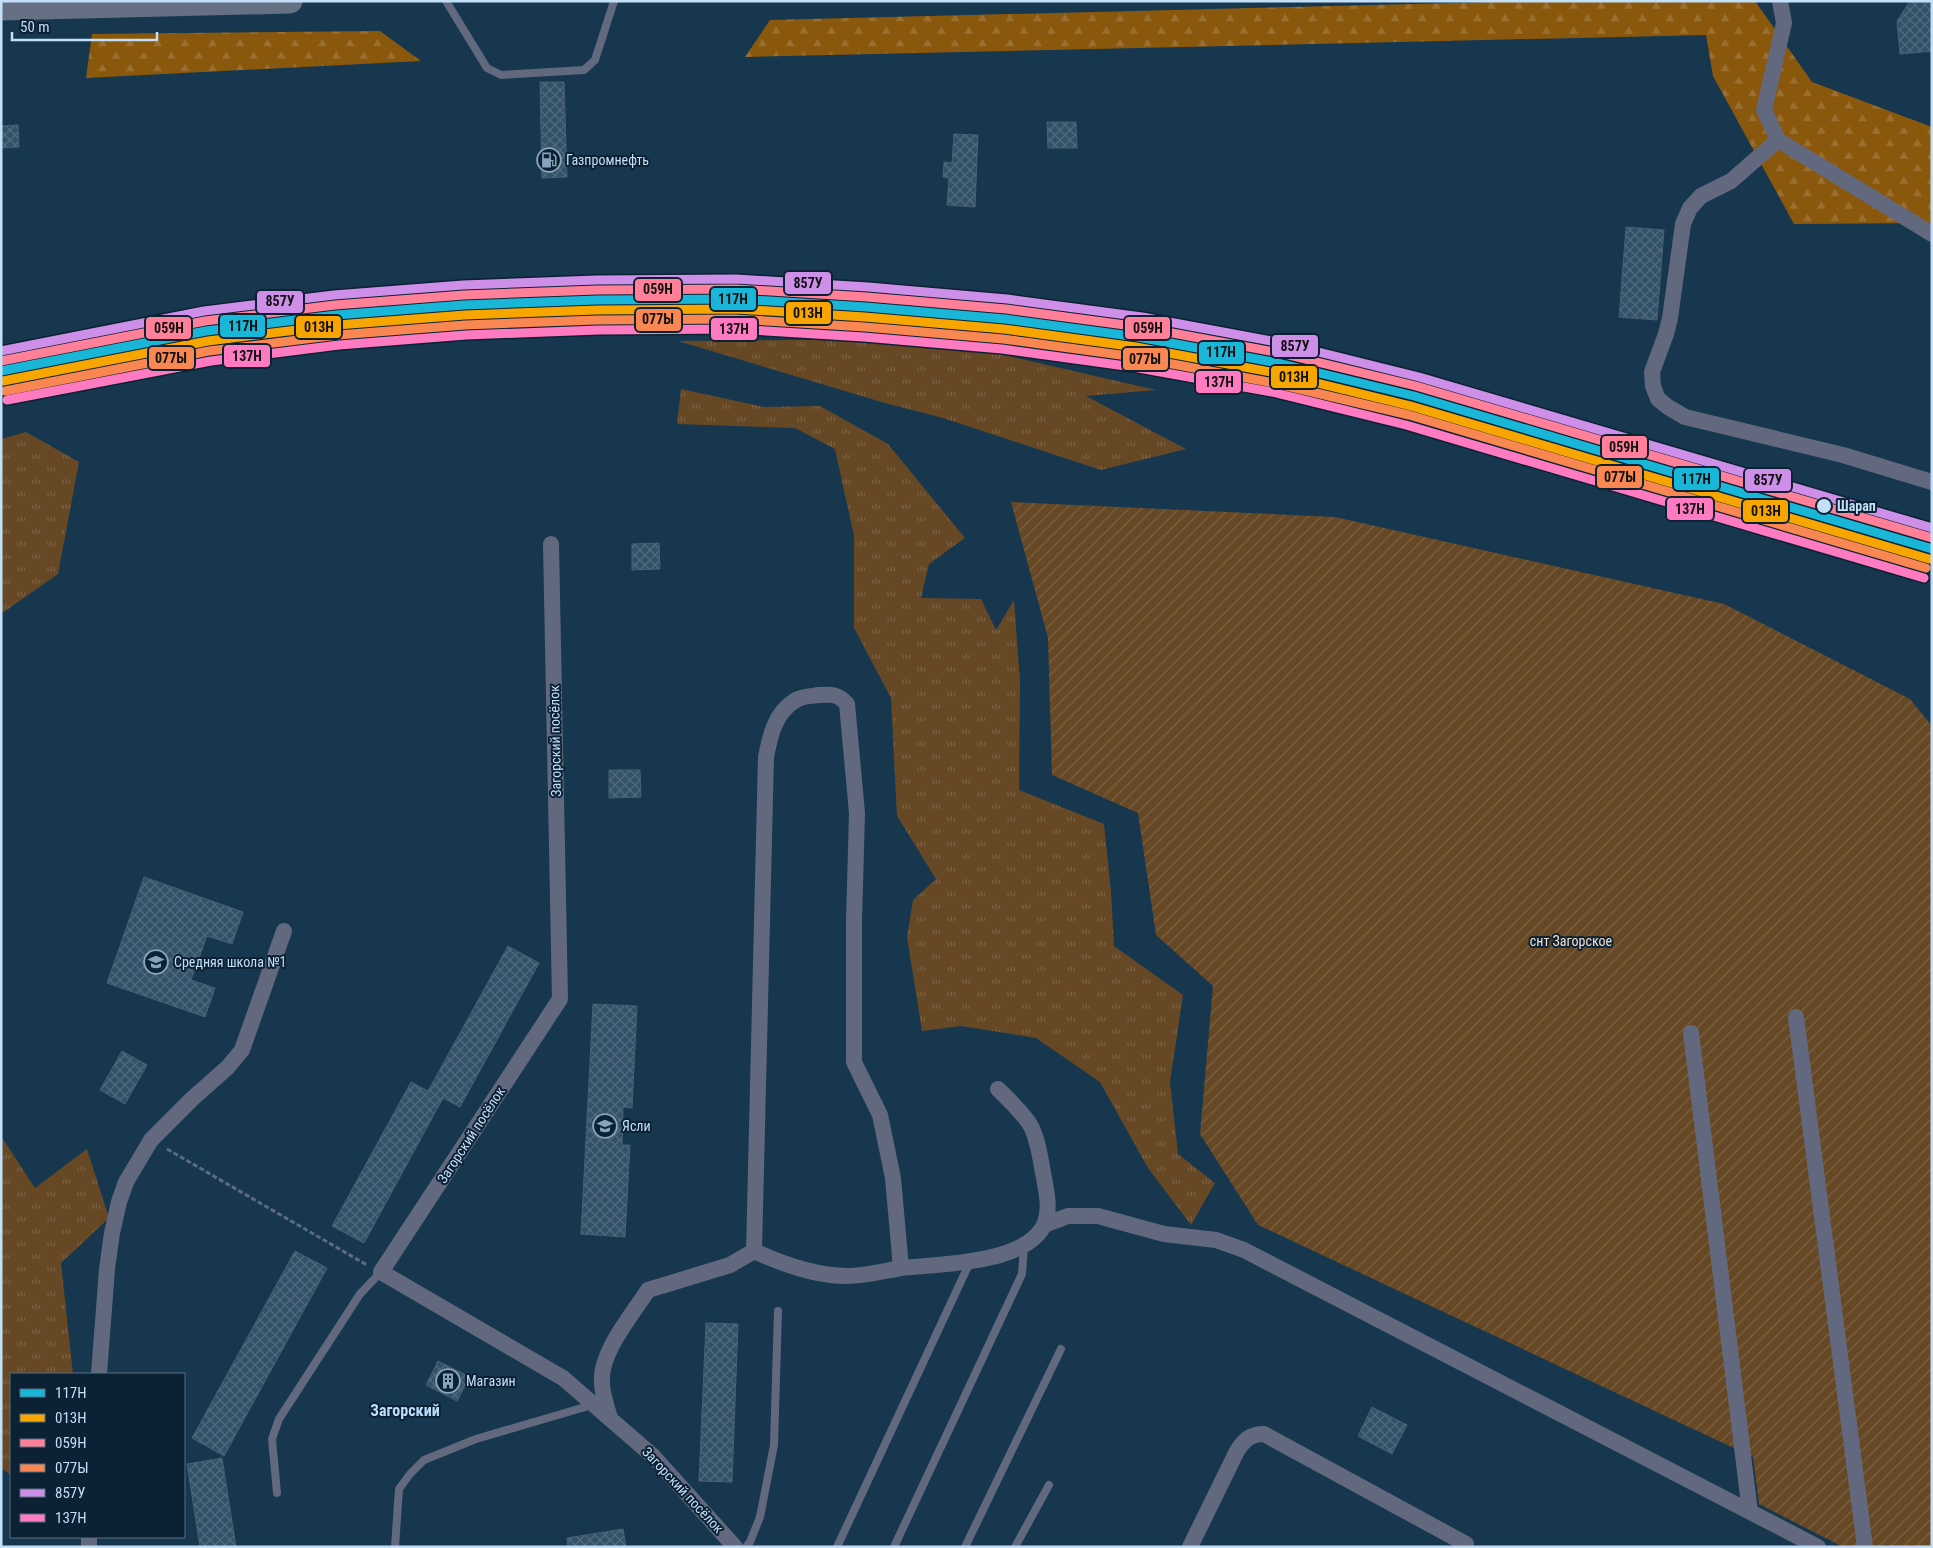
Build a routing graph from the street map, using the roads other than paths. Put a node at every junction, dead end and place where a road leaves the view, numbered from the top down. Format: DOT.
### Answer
graph roads {
  1 [pos="290,1"];
  2 [pos="446,1"];
  3 [pos="614,1"];
  4 [pos="1780,1"];
  5 [pos="145,3"];
  6 [pos="1,8"];
  7 [pos="1778,140"];
  8 [pos="1932,234"];
  9 [pos="1932,482"];
  10 [pos="551,544"];
  11 [pos="284,931"];
  12 [pos="1796,1017"];
  13 [pos="1691,1034"];
  14 [pos="998,1090"];
  15 [pos="1044,1225"];
  16 [pos="1024,1245"];
  17 [pos="754,1251"];
  18 [pos="971,1260"];
  19 [pos="901,1268"];
  20 [pos="381,1272"];
  21 [pos="778,1311"];
  22 [pos="1062,1349"];
  23 [pos="99,1373"];
  24 [pos="594,1404"];
  25 [pos="610,1418"];
  26 [pos="1049,1485"];
  27 [pos="277,1493"];
  28 [pos="1750,1512"];
  29 [pos="1467,1546"];
  30 [pos="395,1547"];
  31 [pos="735,1547"];
  32 [pos="746,1547"];
  33 [pos="837,1547"];
  34 [pos="894,1547"];
  35 [pos="965,1547"];
  36 [pos="1015,1547"];
  37 [pos="1190,1547"];
  38 [pos="1818,1547"];
  39 [pos="1865,1547"];
  1 -- 5 [label="main road"];
  2 -- 3 [label="lane"];
  4 -- 7 [label="street"];
  5 -- 6 [label="main road"];
  7 -- 8 [label="street"];
  7 -- 9 [label="street"];
  10 -- 20 [label="street, Загорский посёлок"];
  11 -- 23 [label="street"];
  12 -- 39 [label="street"];
  13 -- 28 [label="street"];
  14 -- 15 [label="street"];
  15 -- 16 [label="street"];
  15 -- 28 [label="street"];
  16 -- 18 [label="street"];
  16 -- 34 [label="lane"];
  17 -- 19 [label="street"];
  17 -- 19 [label="street"];
  17 -- 25 [label="street"];
  18 -- 19 [label="street"];
  18 -- 33 [label="lane"];
  20 -- 24 [label="street, Загорский посёлок"];
  20 -- 27 [label="lane"];
  21 -- 32 [label="lane"];
  22 -- 35 [label="lane"];
  24 -- 25 [label="street, Загорский посёлок"];
  24 -- 30 [label="lane"];
  25 -- 31 [label="street, Загорский посёлок"];
  26 -- 36 [label="lane"];
  28 -- 38 [label="street"];
  29 -- 37 [label="street"];
}
